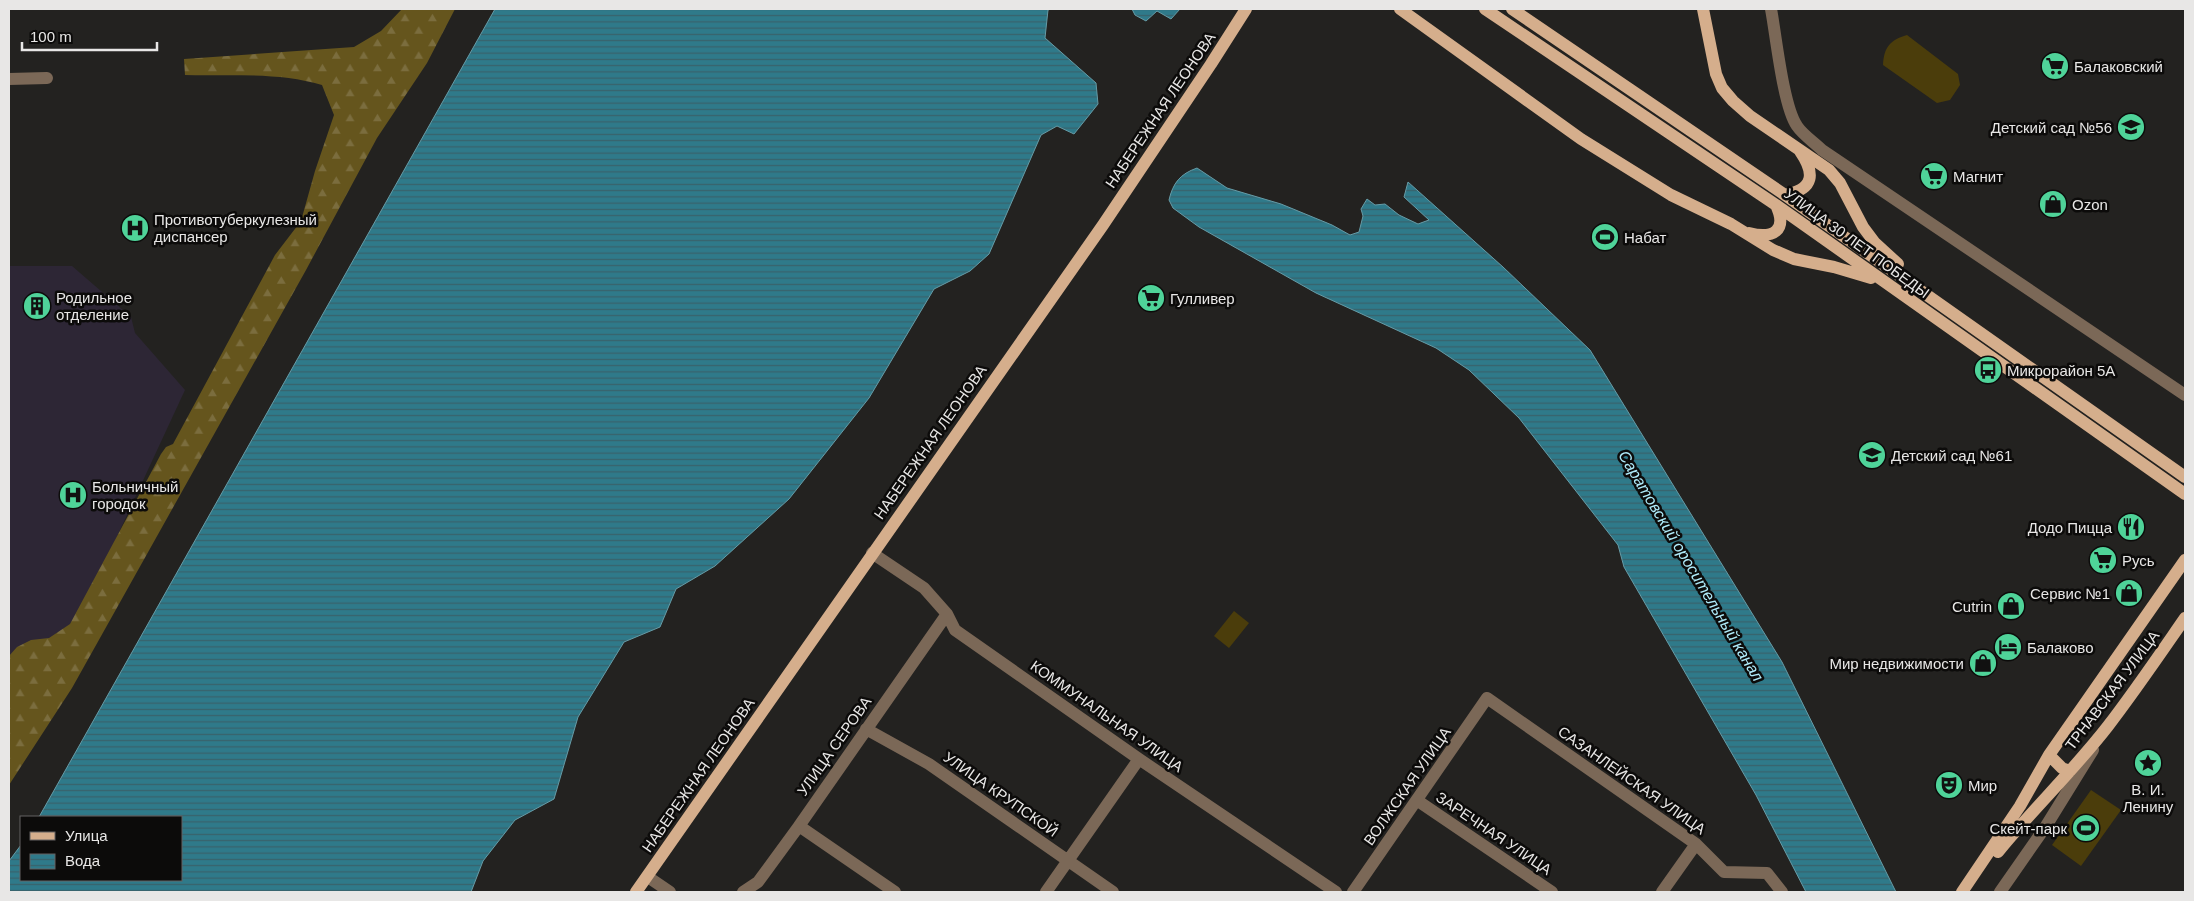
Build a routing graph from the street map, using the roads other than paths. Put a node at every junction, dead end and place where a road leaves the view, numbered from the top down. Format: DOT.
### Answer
graph roads {
  1 [pos="1246,9"];
  2 [pos="1400,9"];
  3 [pos="1485,9"];
  4 [pos="1703,9"];
  5 [pos="1771,9"];
  6 [pos="1513,10"];
  7 [pos="47,78"];
  8 [pos="9,79"];
  9 [pos="1800,151"];
  10 [pos="1785,195"];
  11 [pos="1776,205"];
  12 [pos="1745,232"];
  13 [pos="1892,289"];
  14 [pos="1954,313"];
  15 [pos="2185,395"];
  16 [pos="2185,477"];
  17 [pos="2185,494"];
  18 [pos="872,553"];
  19 [pos="2185,560"];
  20 [pos="947,614"];
  21 [pos="2185,618"];
  22 [pos="1487,698"];
  23 [pos="2108,727"];
  24 [pos="866,729"];
  25 [pos="2049,755"];
  26 [pos="1139,759"];
  27 [pos="2070,771"];
  28 [pos="1418,801"];
  29 [pos="2029,814"];
  30 [pos="799,826"];
  31 [pos="2046,826"];
  32 [pos="1696,844"];
  33 [pos="1068,861"];
  34 [pos="648,877"];
  35 [pos="636,892"];
  36 [pos="670,892"];
  37 [pos="743,892"];
  38 [pos="895,892"];
  39 [pos="1046,892"];
  40 [pos="1113,892"];
  41 [pos="1336,892"];
  42 [pos="1353,892"];
  43 [pos="1552,892"];
  44 [pos="1662,892"];
  45 [pos="1782,892"];
  46 [pos="1963,892"];
  47 [pos="2000,892"];
  1 -- 18 [label="main road, НАБЕРЕЖНАЯ ЛЕОНОВА"];
  2 -- 12 [label="main road"];
  3 -- 11 [label="main road, УЛИЦА 30 ЛЕТ ПОБЕДЫ"];
  4 -- 9 [label="main road"];
  5 -- 15 [label="street"];
  6 -- 10 [label="main road"];
  7 -- 8 [label="street"];
  9 -- 10 [label="main road"];
  9 -- 14 [label="main road"];
  10 -- 14 [label="main road"];
  11 -- 12 [label="main road"];
  11 -- 13 [label="main road, УЛИЦА 30 ЛЕТ ПОБЕДЫ"];
  12 -- 13 [label="main road"];
  13 -- 17 [label="main road, УЛИЦА 30 ЛЕТ ПОБЕДЫ"];
  14 -- 16 [label="main road"];
  18 -- 20 [label="street, КОММУНАЛЬНАЯ УЛИЦА"];
  18 -- 34 [label="main road, НАБЕРЕЖНАЯ ЛЕОНОВА"];
  19 -- 25 [label="main road, ТРНАВСКАЯ УЛИЦА"];
  20 -- 24 [label="street, УЛИЦА СЕРОВА"];
  20 -- 26 [label="street, КОММУНАЛЬНАЯ УЛИЦА"];
  21 -- 23 [label="main road, ТРНАВСКАЯ УЛИЦА"];
  22 -- 28 [label="street, ВОЛЖСКАЯ УЛИЦА"];
  22 -- 32 [label="street, САЗАНЛЕЙСКАЯ УЛИЦА"];
  23 -- 27 [label="main road, ТРНАВСКАЯ УЛИЦА"];
  23 -- 31 [label="street"];
  24 -- 30 [label="street, УЛИЦА СЕРОВА"];
  24 -- 33 [label="street, УЛИЦА КРУПСКОЙ"];
  25 -- 27 [label="main road"];
  25 -- 46 [label="main road, ТРНАВСКАЯ УЛИЦА"];
  26 -- 33 [label="street"];
  26 -- 41 [label="street, КОММУНАЛЬНАЯ УЛИЦА"];
  27 -- 29 [label="main road, ТРНАВСКАЯ УЛИЦА"];
  28 -- 42 [label="street, ВОЛЖСКАЯ УЛИЦА"];
  28 -- 43 [label="street, ЗАРЕЧНАЯ УЛИЦА"];
  29 -- 31 [label="street"];
  29 -- 46 [label="main road, ТРНАВСКАЯ УЛИЦА"];
  30 -- 37 [label="street, УЛИЦА СЕРОВА"];
  30 -- 38 [label="street"];
  31 -- 47 [label="street"];
  32 -- 44 [label="street"];
  32 -- 45 [label="street, САЗАНЛЕЙСКАЯ УЛИЦА"];
  33 -- 39 [label="street"];
  33 -- 40 [label="street, УЛИЦА КРУПСКОЙ"];
  34 -- 35 [label="main road, НАБЕРЕЖНАЯ ЛЕОНОВА"];
  34 -- 36 [label="street"];
}
